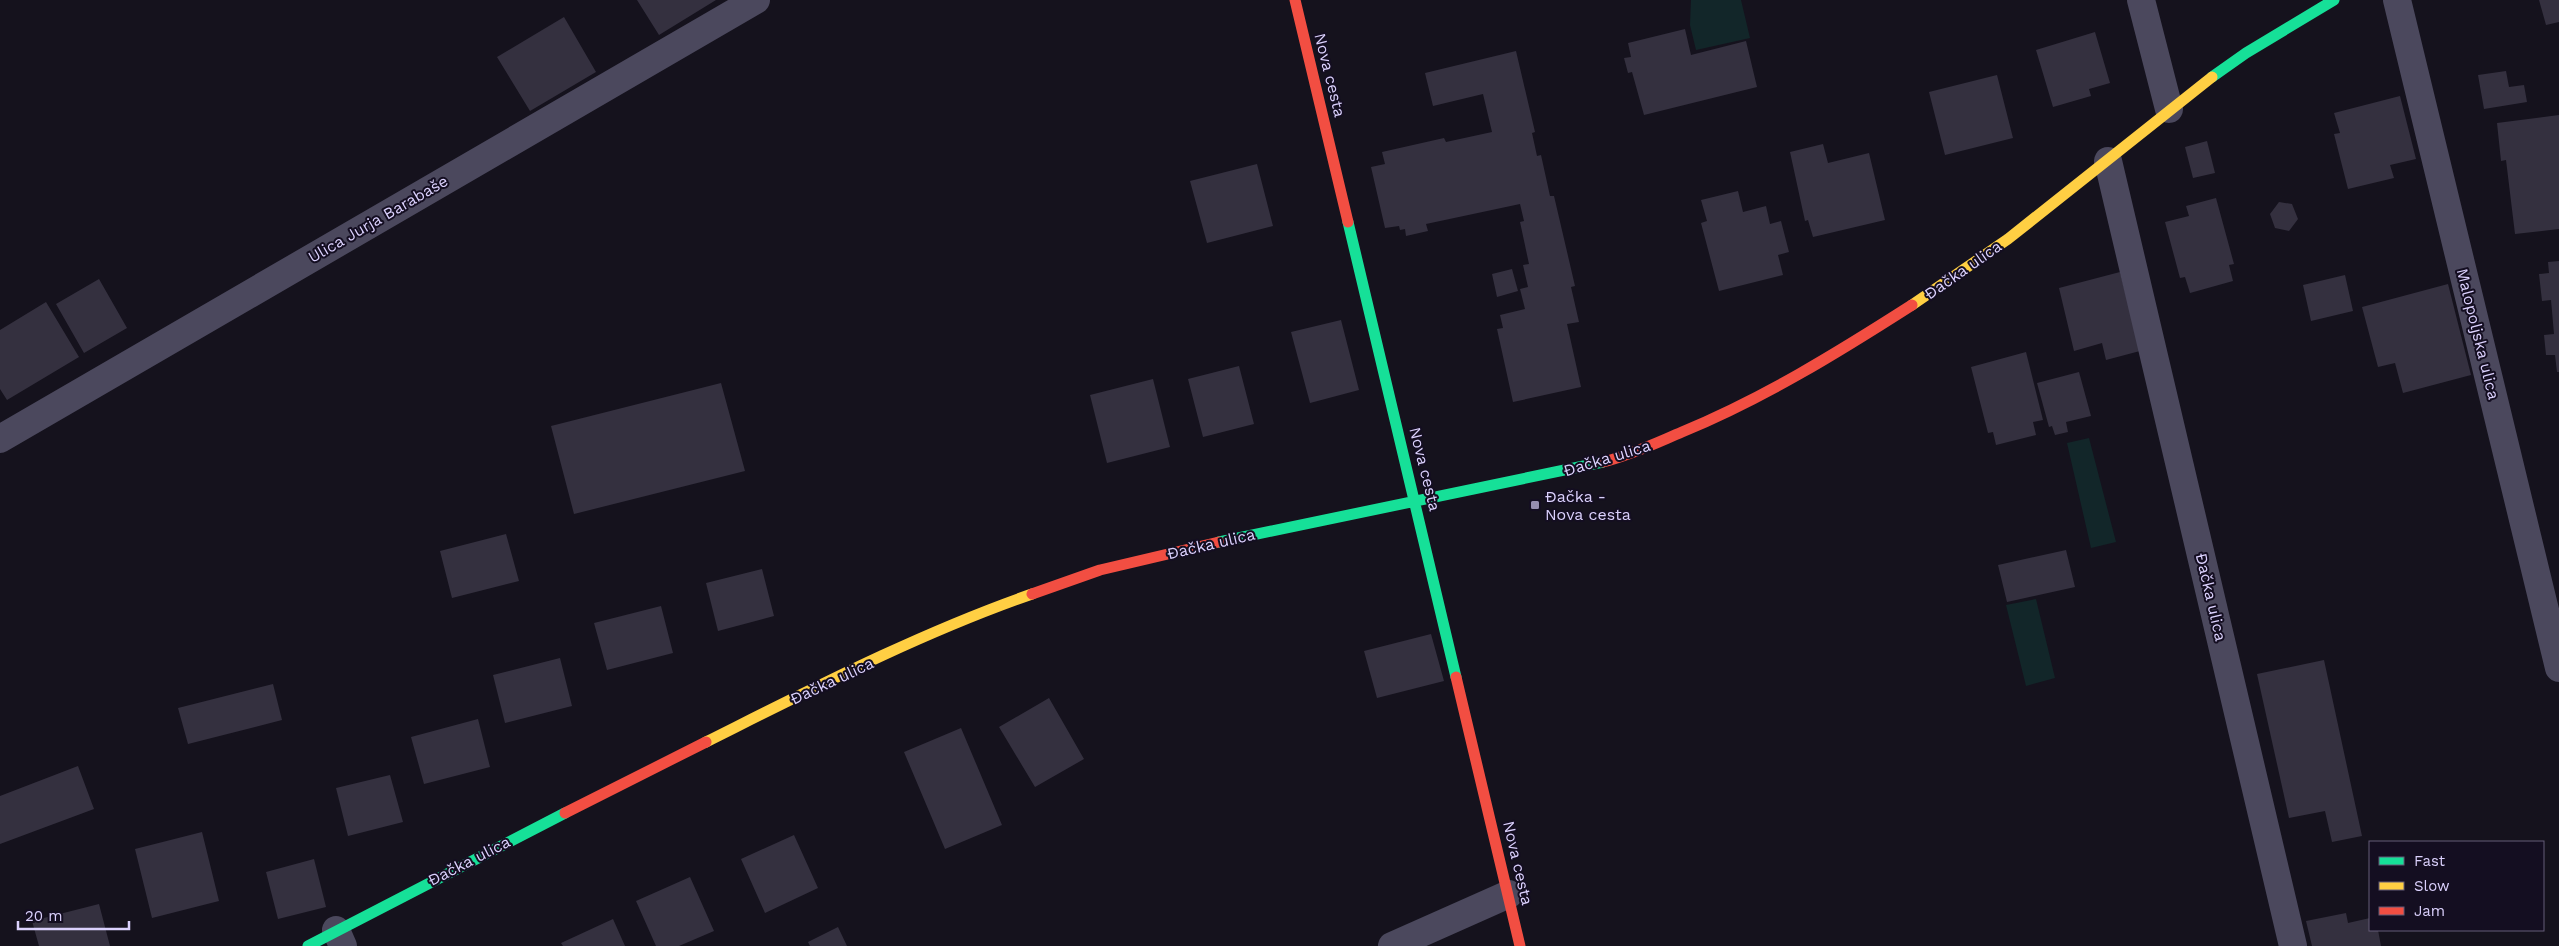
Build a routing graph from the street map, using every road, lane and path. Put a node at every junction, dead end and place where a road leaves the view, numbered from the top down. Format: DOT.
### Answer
graph roads {
  1 [pos="756,0"];
  2 [pos="1295,0"];
  3 [pos="2141,0"];
  4 [pos="2334,0"];
  5 [pos="2397,0"];
  6 [pos="2169,109"];
  7 [pos="2108,161"];
  8 [pos="0,439"];
  9 [pos="1416,502"];
  10 [pos="2559,668"];
  11 [pos="1509,894"];
  12 [pos="340,938"];
  13 [pos="308,946"];
  14 [pos="1392,946"];
  15 [pos="1520,946"];
  16 [pos="2293,946"];
  1 -- 8 [label="street, Ulica Jurja Barabaše"];
  2 -- 9 [label="street, Nova cesta"];
  3 -- 6 [label="street"];
  4 -- 6 [label="street, Đačka ulica"];
  5 -- 10 [label="street, Malopoljska ulica"];
  6 -- 7 [label="street, Đačka ulica"];
  7 -- 9 [label="street, Đačka ulica"];
  7 -- 16 [label="street, Đačka ulica"];
  9 -- 11 [label="street, Nova cesta"];
  9 -- 12 [label="street, Đačka ulica"];
  11 -- 14 [label="street"];
  11 -- 15 [label="street, Nova cesta"];
  12 -- 13 [label="street, Đačka ulica"];
}
